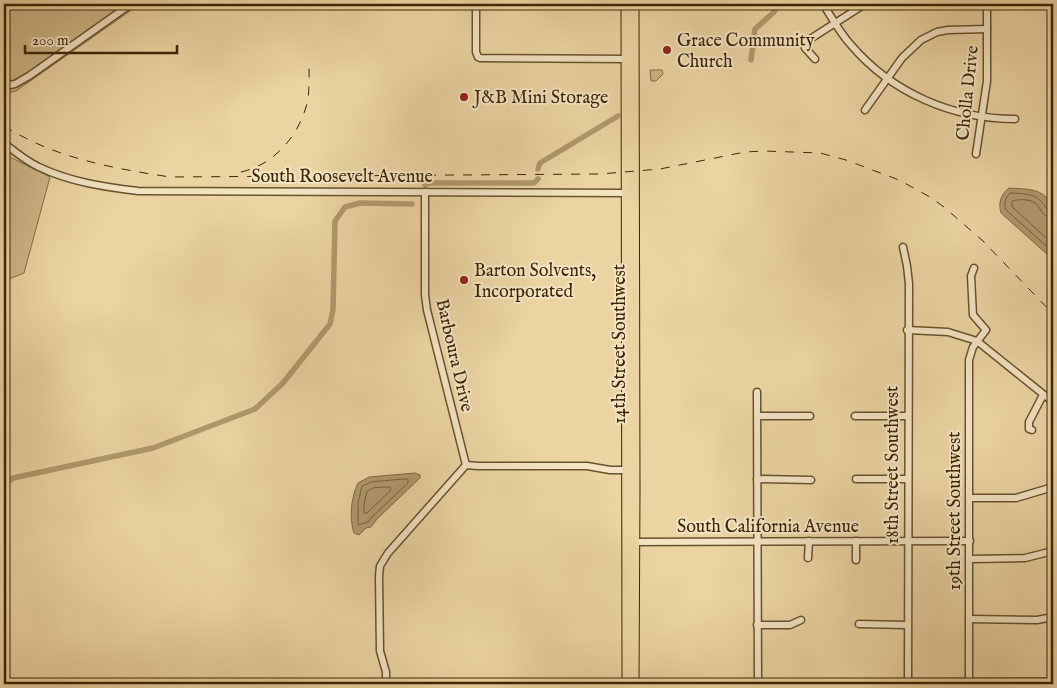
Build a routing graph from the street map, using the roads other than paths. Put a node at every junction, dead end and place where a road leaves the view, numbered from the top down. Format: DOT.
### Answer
graph roads {
  1 [pos="131,4"];
  2 [pos="476,4"];
  3 [pos="626,4"];
  4 [pos="634,4"];
  5 [pos="823,4"];
  6 [pos="865,4"];
  7 [pos="987,4"];
  8 [pos="834,23"];
  9 [pos="987,29"];
  10 [pos="630,59"];
  11 [pos="815,60"];
  12 [pos="888,78"];
  13 [pos="4,86"];
  14 [pos="865,110"];
  15 [pos="982,117"];
  16 [pos="1015,120"];
  17 [pos="4,143"];
  18 [pos="976,154"];
  19 [pos="425,192"];
  20 [pos="631,193"];
  21 [pos="903,247"];
  22 [pos="974,268"];
  23 [pos="908,330"];
  24 [pos="977,340"];
  25 [pos="757,392"];
  26 [pos="1043,395"];
  27 [pos="1053,402"];
  28 [pos="758,416"];
  29 [pos="810,416"];
  30 [pos="855,416"];
  31 [pos="908,416"];
  32 [pos="1032,430"];
  33 [pos="466,465"];
  34 [pos="631,470"];
  35 [pos="757,479"];
  36 [pos="856,479"];
  37 [pos="907,479"];
  38 [pos="811,480"];
  39 [pos="1053,487"];
  40 [pos="970,498"];
  41 [pos="757,541"];
  42 [pos="809,541"];
  43 [pos="856,541"];
  44 [pos="907,541"];
  45 [pos="970,541"];
  46 [pos="631,542"];
  47 [pos="1053,551"];
  48 [pos="808,558"];
  49 [pos="970,558"];
  50 [pos="856,560"];
  51 [pos="1053,617"];
  52 [pos="969,619"];
  53 [pos="801,620"];
  54 [pos="757,624"];
  55 [pos="859,624"];
  56 [pos="907,625"];
  57 [pos="969,682"];
  58 [pos="758,683"];
  59 [pos="908,683"];
  60 [pos="989,683"];
  61 [pos="1051,683"];
  62 [pos="386,684"];
  63 [pos="630,684"];
  64 [pos="819,684"];
  1 -- 13 [label="street"];
  2 -- 10 [label="street"];
  3 -- 10 [label="main road, 14th Street Southwest"];
  4 -- 10 [label="main road, 14th Street Southwest"];
  5 -- 8 [label="street"];
  6 -- 8 [label="street"];
  7 -- 9 [label="street, Cholla Drive"];
  8 -- 11 [label="street"];
  8 -- 12 [label="street"];
  9 -- 12 [label="street"];
  9 -- 15 [label="street, Cholla Drive"];
  10 -- 20 [label="main road, 14th Street Southwest"];
  12 -- 14 [label="street"];
  12 -- 15 [label="street"];
  15 -- 16 [label="street"];
  15 -- 18 [label="street, Cholla Drive"];
  17 -- 19 [label="street, South Roosevelt Avenue"];
  19 -- 20 [label="street, South Roosevelt Avenue"];
  19 -- 33 [label="street, Barboura Drive"];
  20 -- 34 [label="main road, 14th Street Southwest"];
  21 -- 23 [label="street, 18th Street Southwest"];
  22 -- 24 [label="street, 19th Street Southwest"];
  23 -- 24 [label="street"];
  23 -- 31 [label="street, 18th Street Southwest"];
  24 -- 26 [label="street"];
  24 -- 40 [label="street, 19th Street Southwest"];
  25 -- 28 [label="street"];
  26 -- 27 [label="street"];
  26 -- 32 [label="street"];
  28 -- 29 [label="street"];
  28 -- 35 [label="street"];
  30 -- 31 [label="street"];
  31 -- 37 [label="street, 18th Street Southwest"];
  33 -- 34 [label="street"];
  33 -- 62 [label="street"];
  34 -- 46 [label="main road, 14th Street Southwest"];
  35 -- 38 [label="street"];
  35 -- 41 [label="street"];
  36 -- 37 [label="street"];
  37 -- 44 [label="street, 18th Street Southwest"];
  39 -- 40 [label="street"];
  40 -- 45 [label="street, 19th Street Southwest"];
  41 -- 42 [label="street, South California Avenue"];
  41 -- 46 [label="street, South California Avenue"];
  41 -- 54 [label="street"];
  42 -- 43 [label="street, South California Avenue"];
  42 -- 48 [label="street"];
  43 -- 44 [label="street, South California Avenue"];
  43 -- 50 [label="street"];
  44 -- 45 [label="street, South California Avenue"];
  44 -- 56 [label="street, 18th Street Southwest"];
  45 -- 49 [label="street, 19th Street Southwest"];
  46 -- 63 [label="main road, 14th Street Southwest"];
  47 -- 49 [label="street"];
  49 -- 52 [label="street, 19th Street Southwest"];
  51 -- 52 [label="street"];
  52 -- 57 [label="street, 19th Street Southwest"];
  53 -- 54 [label="street"];
  54 -- 58 [label="street"];
  55 -- 56 [label="street"];
  56 -- 59 [label="street, 18th Street Southwest"];
  57 -- 59 [label="street"];
  57 -- 60 [label="street"];
  58 -- 63 [label="street"];
  58 -- 64 [label="street"];
  59 -- 64 [label="street"];
  60 -- 61 [label="street"];
}
